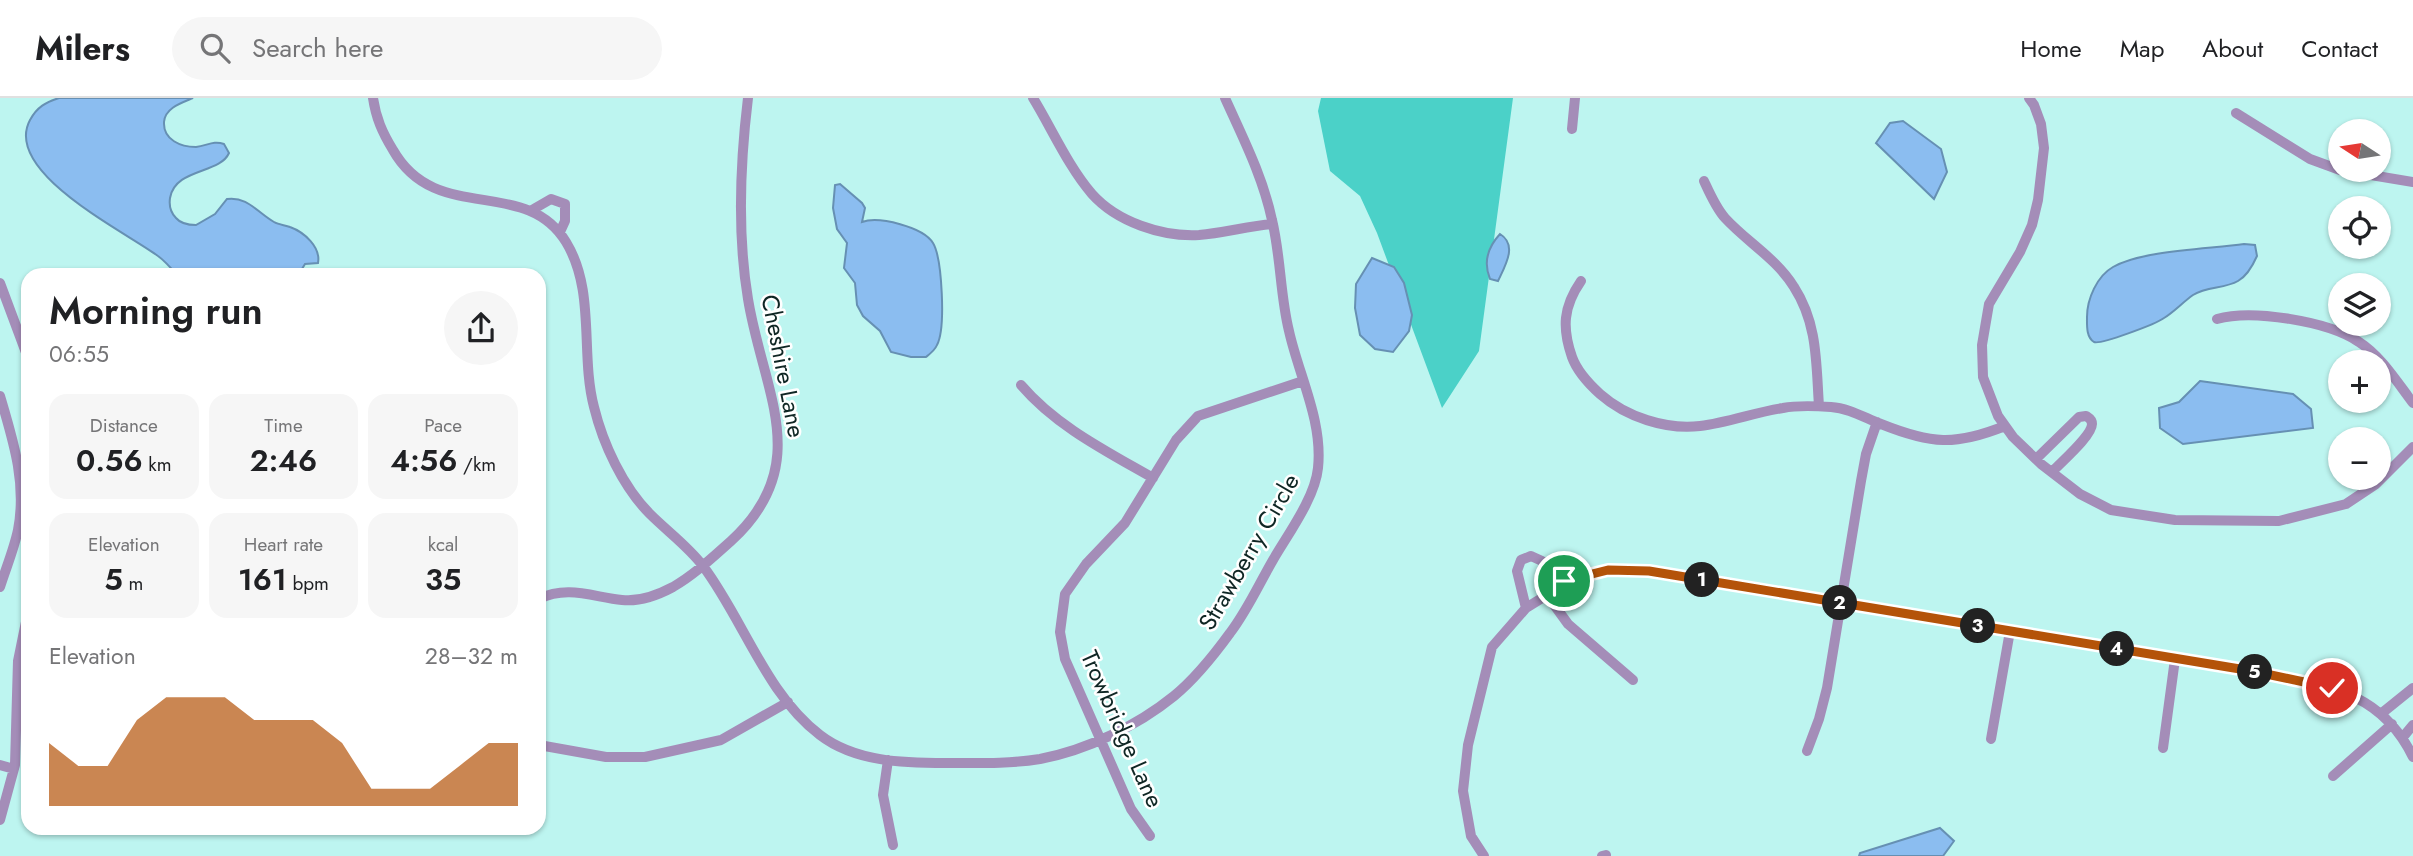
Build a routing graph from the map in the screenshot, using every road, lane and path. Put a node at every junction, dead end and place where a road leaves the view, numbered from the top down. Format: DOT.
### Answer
graph roads {
  1 [pos="373,98"];
  2 [pos="748,98"];
  3 [pos="1033,98"];
  4 [pos="1225,98"];
  5 [pos="1575,98"];
  6 [pos="2029,98"];
  7 [pos="2236,113"];
  8 [pos="1572,129"];
  9 [pos="2328,166"];
  10 [pos="2391,178"];
  11 [pos="1704,181"];
  12 [pos="2413,182"];
  13 [pos="532,210"];
  14 [pos="1273,224"];
  15 [pos="560,232"];
  16 [pos="1581,281"];
  17 [pos="0,283"];
  18 [pos="4,304"];
  19 [pos="2217,320"];
  20 [pos="21,342"];
  21 [pos="1303,381"];
  22 [pos="1021,385"];
  23 [pos="0,396"];
  24 [pos="2413,403"];
  25 [pos="1819,406"];
  26 [pos="1877,422"];
  27 [pos="2005,426"];
  28 [pos="2413,447"];
  29 [pos="2036,459"];
  30 [pos="2052,472"];
  31 [pos="1153,478"];
  32 [pos="703,566"];
  33 [pos="1564,581"];
  34 [pos="0,587"];
  35 [pos="1547,595"];
  36 [pos="546,597"];
  37 [pos="1840,603"];
  38 [pos="1525,608"];
  39 [pos="2010,631"];
  40 [pos="21,646"];
  41 [pos="2175,659"];
  42 [pos="1633,680"];
  43 [pos="2413,688"];
  44 [pos="788,702"];
  45 [pos="2382,713"];
  46 [pos="2392,724"];
  47 [pos="2413,725"];
  48 [pos="2403,737"];
  49 [pos="1101,738"];
  50 [pos="1991,739"];
  51 [pos="546,746"];
  52 [pos="2163,748"];
  53 [pos="1807,751"];
  54 [pos="2413,757"];
  55 [pos="888,761"];
  56 [pos="0,765"];
  57 [pos="14,769"];
  58 [pos="2333,776"];
  59 [pos="0,820"];
  60 [pos="1150,836"];
  61 [pos="893,845"];
  62 [pos="1484,856"];
  1 -- 13 [label="street, Strawberry Circle"];
  2 -- 32 [label="street, Cheshire Lane"];
  3 -- 14 [label="street"];
  4 -- 14 [label="street, Strawberry Circle"];
  5 -- 8 [label="street"];
  6 -- 27 [label="street"];
  7 -- 9 [label="street"];
  10 -- 12 [label="street"];
  11 -- 25 [label="street"];
  13 -- 15 [label="street, Strawberry Circle"];
  13 -- 15 [label="street, Strawberry Circle"];
  14 -- 21 [label="street, Strawberry Circle"];
  15 -- 32 [label="street, Strawberry Circle"];
  16 -- 25 [label="street"];
  17 -- 18 [label="street"];
  18 -- 20 [label="street"];
  19 -- 24 [label="street"];
  21 -- 31 [label="street, Trowbridge Lane"];
  21 -- 49 [label="street, Strawberry Circle"];
  22 -- 31 [label="street"];
  23 -- 34 [label="street"];
  25 -- 26 [label="street"];
  26 -- 27 [label="street"];
  26 -- 37 [label="street"];
  27 -- 29 [label="street"];
  28 -- 30 [label="street"];
  29 -- 30 [label="street"];
  29 -- 30 [label="street"];
  31 -- 49 [label="street, Trowbridge Lane"];
  32 -- 36 [label="street, Cheshire Lane"];
  32 -- 44 [label="street, Strawberry Circle"];
  33 -- 35 [label="street"];
  33 -- 37 [label="street"];
  33 -- 38 [label="street"];
  35 -- 38 [label="street"];
  35 -- 42 [label="street"];
  37 -- 39 [label="street"];
  37 -- 53 [label="street"];
  38 -- 62 [label="street"];
  39 -- 41 [label="street"];
  39 -- 50 [label="street"];
  40 -- 57 [label="street"];
  41 -- 45 [label="street"];
  41 -- 52 [label="street"];
  43 -- 45 [label="street"];
  44 -- 51 [label="street"];
  44 -- 55 [label="street, Strawberry Circle"];
  45 -- 46 [label="street"];
  46 -- 48 [label="street"];
  46 -- 58 [label="street"];
  47 -- 48 [label="street"];
  48 -- 54 [label="street"];
  49 -- 55 [label="street, Strawberry Circle"];
  49 -- 60 [label="street, Trowbridge Lane"];
  55 -- 61 [label="street"];
  56 -- 57 [label="street"];
  57 -- 59 [label="street"];
}
